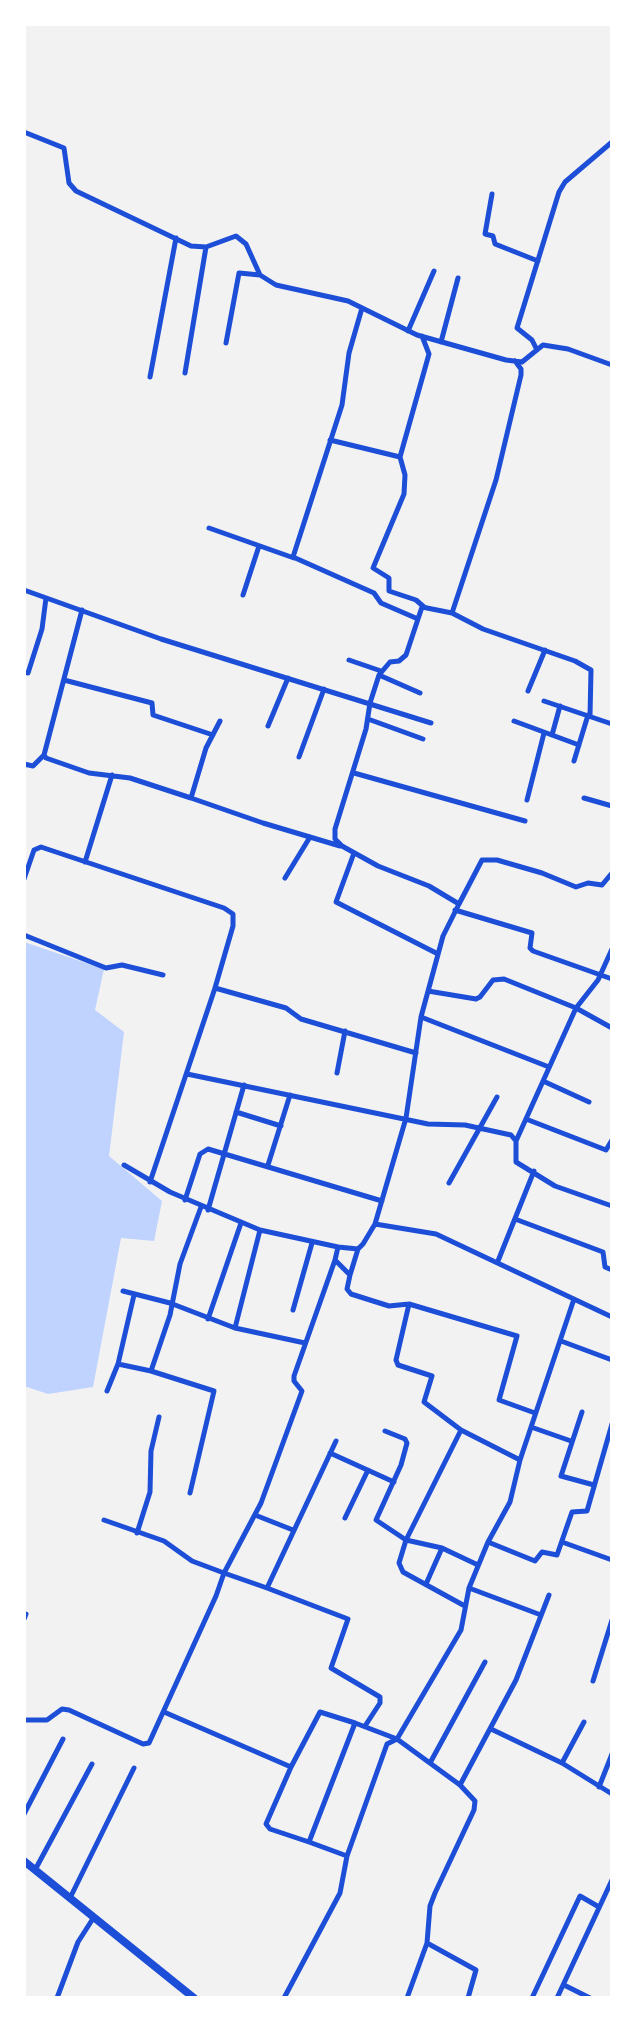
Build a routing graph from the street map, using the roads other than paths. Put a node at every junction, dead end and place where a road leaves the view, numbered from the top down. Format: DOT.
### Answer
graph roads {
  1 [pos="24,132"];
  2 [pos="612,142"];
  3 [pos="492,194"];
  4 [pos="176,238"];
  5 [pos="206,247"];
  6 [pos="538,261"];
  7 [pos="434,271"];
  8 [pos="260,275"];
  9 [pos="458,278"];
  10 [pos="362,308"];
  11 [pos="408,330"];
  12 [pos="422,336"];
  13 [pos="441,342"];
  14 [pos="226,343"];
  15 [pos="536,348"];
  16 [pos="515,361"];
  17 [pos="612,365"];
  18 [pos="185,374"];
  19 [pos="150,377"];
  20 [pos="330,440"];
  21 [pos="400,457"];
  22 [pos="209,528"];
  23 [pos="259,546"];
  24 [pos="294,558"];
  25 [pos="24,590"];
  26 [pos="243,595"];
  27 [pos="46,598"];
  28 [pos="424,607"];
  29 [pos="82,610"];
  30 [pos="452,613"];
  31 [pos="418,619"];
  32 [pos="545,650"];
  33 [pos="349,660"];
  34 [pos="28,673"];
  35 [pos="380,673"];
  36 [pos="288,678"];
  37 [pos="64,680"];
  38 [pos="324,689"];
  39 [pos="528,691"];
  40 [pos="420,693"];
  41 [pos="544,701"];
  42 [pos="370,703"];
  43 [pos="560,706"];
  44 [pos="589,716"];
  45 [pos="368,719"];
  46 [pos="220,721"];
  47 [pos="514,722"];
  48 [pos="431,723"];
  49 [pos="612,723"];
  50 [pos="268,726"];
  51 [pos="544,733"];
  52 [pos="213,735"];
  53 [pos="552,735"];
  54 [pos="423,739"];
  55 [pos="579,745"];
  56 [pos="44,755"];
  57 [pos="299,757"];
  58 [pos="574,761"];
  59 [pos="24,764"];
  60 [pos="354,773"];
  61 [pos="112,775"];
  62 [pos="191,798"];
  63 [pos="584,798"];
  64 [pos="527,800"];
  65 [pos="612,806"];
  66 [pos="525,821"];
  67 [pos="310,837"];
  68 [pos="342,846"];
  69 [pos="354,853"];
  70 [pos="85,862"];
  71 [pos="612,873"];
  72 [pos="285,878"];
  73 [pos="24,879"];
  74 [pos="459,904"];
  75 [pos="455,910"];
  76 [pos="24,935"];
  77 [pos="612,949"];
  78 [pos="438,954"];
  79 [pos="163,975"];
  80 [pos="600,975"];
  81 [pos="612,979"];
  82 [pos="216,988"];
  83 [pos="428,991"];
  84 [pos="576,1008"];
  85 [pos="421,1017"];
  86 [pos="612,1028"];
  87 [pos="345,1031"];
  88 [pos="416,1053"];
  89 [pos="549,1067"];
  90 [pos="337,1073"];
  91 [pos="187,1074"];
  92 [pos="543,1081"];
  93 [pos="244,1085"];
  94 [pos="290,1095"];
  95 [pos="496,1097"];
  96 [pos="589,1102"];
  97 [pos="236,1112"];
  98 [pos="406,1118"];
  99 [pos="526,1119"];
  100 [pos="281,1126"];
  101 [pos="477,1129"];
  102 [pos="612,1140"];
  103 [pos="516,1141"];
  104 [pos="225,1152"];
  105 [pos="268,1165"];
  106 [pos="124,1166"];
  107 [pos="534,1172"];
  108 [pos="150,1182"];
  109 [pos="449,1183"];
  110 [pos="186,1200"];
  111 [pos="382,1201"];
  112 [pos="612,1206"];
  113 [pos="201,1207"];
  114 [pos="208,1210"];
  115 [pos="515,1219"];
  116 [pos="241,1223"];
  117 [pos="375,1224"];
  118 [pos="260,1230"];
  119 [pos="312,1243"];
  120 [pos="338,1247"];
  121 [pos="358,1249"];
  122 [pos="334,1260"];
  123 [pos="498,1262"];
  124 [pos="612,1270"];
  125 [pos="350,1275"];
  126 [pos="123,1291"];
  127 [pos="134,1295"];
  128 [pos="574,1299"];
  129 [pos="170,1303"];
  130 [pos="410,1304"];
  131 [pos="293,1310"];
  132 [pos="612,1317"];
  133 [pos="208,1319"];
  134 [pos="235,1328"];
  135 [pos="561,1341"];
  136 [pos="305,1343"];
  137 [pos="612,1359"];
  138 [pos="118,1364"];
  139 [pos="151,1371"];
  140 [pos="107,1391"];
  141 [pos="536,1413"];
  142 [pos="582,1413"];
  143 [pos="159,1417"];
  144 [pos="612,1424"];
  145 [pos="531,1426"];
  146 [pos="461,1430"];
  147 [pos="385,1431"];
  148 [pos="336,1441"];
  149 [pos="571,1441"];
  150 [pos="330,1453"];
  151 [pos="520,1460"];
  152 [pos="368,1470"];
  153 [pos="393,1482"];
  154 [pos="594,1485"];
  155 [pos="190,1493"];
  156 [pos="255,1515"];
  157 [pos="345,1518"];
  158 [pos="104,1520"];
  159 [pos="293,1530"];
  160 [pos="137,1533"];
  161 [pos="406,1540"];
  162 [pos="488,1542"];
  163 [pos="562,1542"];
  164 [pos="442,1548"];
  165 [pos="612,1560"];
  166 [pos="478,1565"];
  167 [pos="224,1573"];
  168 [pos="426,1584"];
  169 [pos="267,1588"];
  170 [pos="469,1588"];
  171 [pos="549,1595"];
  172 [pos="464,1605"];
  173 [pos="541,1615"];
  174 [pos="612,1620"];
  175 [pos="485,1662"];
  176 [pos="593,1681"];
  177 [pos="164,1712"];
  178 [pos="24,1720"];
  179 [pos="584,1722"];
  180 [pos="355,1723"];
  181 [pos="365,1726"];
  182 [pos="491,1729"];
  183 [pos="63,1738"];
  184 [pos="397,1738"];
  185 [pos="612,1754"];
  186 [pos="430,1763"];
  187 [pos="562,1763"];
  188 [pos="92,1764"];
  189 [pos="291,1767"];
  190 [pos="134,1768"];
  191 [pos="460,1785"];
  192 [pos="599,1787"];
  193 [pos="612,1794"];
  194 [pos="24,1814"];
  195 [pos="309,1842"];
  196 [pos="347,1856"];
  197 [pos="24,1861"];
  198 [pos="35,1870"];
  199 [pos="612,1880"];
  200 [pos="610,1890"];
  201 [pos="70,1898"];
  202 [pos="599,1907"];
  203 [pos="94,1917"];
  204 [pos="427,1943"];
  205 [pos="564,1985"];
  206 [pos="57,1998"];
  207 [pos="194,1998"];
  208 [pos="284,1998"];
  209 [pos="407,1998"];
  210 [pos="468,1998"];
  211 [pos="532,1998"];
  212 [pos="557,1998"];
  213 [pos="590,1998"];
  1 -- 4 [label="street"];
  2 -- 6 [label="street"];
  3 -- 6 [label="street"];
  4 -- 5 [label="street"];
  4 -- 19 [label="street"];
  5 -- 8 [label="street"];
  5 -- 18 [label="street"];
  6 -- 15 [label="street"];
  7 -- 11 [label="street"];
  8 -- 10 [label="street"];
  8 -- 14 [label="street"];
  9 -- 13 [label="street"];
  10 -- 11 [label="street"];
  10 -- 20 [label="street"];
  11 -- 12 [label="street"];
  12 -- 13 [label="street"];
  12 -- 21 [label="street"];
  13 -- 16 [label="street"];
  15 -- 16 [label="street"];
  15 -- 17 [label="street"];
  16 -- 30 [label="street"];
  20 -- 21 [label="street"];
  20 -- 24 [label="street"];
  21 -- 28 [label="street"];
  22 -- 23 [label="street"];
  23 -- 24 [label="street"];
  23 -- 26 [label="street"];
  24 -- 31 [label="street"];
  25 -- 27 [label="street"];
  27 -- 29 [label="street"];
  27 -- 34 [label="street"];
  28 -- 30 [label="street"];
  28 -- 31 [label="street"];
  29 -- 36 [label="street"];
  29 -- 37 [label="street"];
  30 -- 32 [label="street"];
  31 -- 35 [label="street"];
  32 -- 39 [label="street"];
  32 -- 44 [label="street"];
  33 -- 35 [label="street"];
  35 -- 40 [label="street"];
  35 -- 42 [label="street"];
  36 -- 38 [label="street"];
  36 -- 50 [label="street"];
  37 -- 52 [label="street"];
  37 -- 56 [label="street"];
  38 -- 42 [label="street"];
  38 -- 57 [label="street"];
  41 -- 43 [label="street"];
  42 -- 45 [label="street"];
  42 -- 48 [label="street"];
  43 -- 44 [label="street"];
  43 -- 53 [label="street"];
  44 -- 49 [label="street"];
  44 -- 55 [label="street"];
  45 -- 54 [label="street"];
  45 -- 60 [label="street"];
  46 -- 52 [label="street"];
  47 -- 51 [label="street"];
  51 -- 53 [label="street"];
  51 -- 64 [label="street"];
  52 -- 62 [label="street"];
  53 -- 55 [label="street"];
  55 -- 58 [label="street"];
  56 -- 59 [label="street"];
  56 -- 61 [label="street"];
  60 -- 66 [label="street"];
  60 -- 68 [label="street"];
  61 -- 62 [label="street"];
  61 -- 70 [label="street"];
  62 -- 67 [label="street"];
  63 -- 65 [label="street"];
  67 -- 68 [label="street"];
  67 -- 72 [label="street"];
  68 -- 69 [label="street"];
  69 -- 74 [label="street"];
  69 -- 78 [label="street"];
  70 -- 73 [label="street"];
  70 -- 82 [label="street"];
  71 -- 74 [label="street"];
  74 -- 75 [label="street"];
  75 -- 78 [label="street"];
  75 -- 80 [label="street"];
  76 -- 79 [label="street"];
  77 -- 80 [label="street"];
  78 -- 83 [label="street"];
  80 -- 81 [label="street"];
  80 -- 84 [label="street"];
  82 -- 87 [label="street"];
  82 -- 91 [label="street"];
  83 -- 84 [label="street"];
  83 -- 85 [label="street"];
  84 -- 86 [label="street"];
  84 -- 89 [label="street"];
  85 -- 88 [label="street"];
  85 -- 89 [label="street"];
  87 -- 88 [label="street"];
  87 -- 90 [label="street"];
  88 -- 98 [label="street"];
  89 -- 92 [label="street"];
  91 -- 93 [label="street"];
  91 -- 108 [label="street"];
  92 -- 96 [label="street"];
  92 -- 99 [label="street"];
  93 -- 94 [label="street"];
  93 -- 97 [label="street"];
  94 -- 98 [label="street"];
  94 -- 100 [label="street"];
  95 -- 101 [label="street"];
  97 -- 100 [label="street"];
  97 -- 104 [label="street"];
  98 -- 101 [label="street"];
  98 -- 111 [label="street"];
  99 -- 102 [label="street"];
  99 -- 103 [label="street"];
  100 -- 105 [label="street"];
  101 -- 103 [label="street"];
  101 -- 109 [label="street"];
  103 -- 107 [label="street"];
  104 -- 105 [label="street"];
  104 -- 110 [label="street"];
  104 -- 114 [label="street"];
  105 -- 111 [label="street"];
  106 -- 108 [label="street"];
  107 -- 112 [label="street"];
  107 -- 115 [label="street"];
  108 -- 110 [label="street"];
  110 -- 113 [label="street"];
  111 -- 117 [label="street"];
  113 -- 114 [label="street"];
  113 -- 129 [label="street"];
  114 -- 116 [label="street"];
  115 -- 123 [label="street"];
  115 -- 124 [label="street"];
  116 -- 118 [label="street"];
  116 -- 133 [label="street"];
  117 -- 121 [label="street"];
  117 -- 123 [label="street"];
  118 -- 119 [label="street"];
  118 -- 134 [label="street"];
  119 -- 120 [label="street"];
  119 -- 131 [label="street"];
  120 -- 121 [label="street"];
  120 -- 122 [label="street"];
  121 -- 125 [label="street"];
  122 -- 125 [label="street"];
  122 -- 136 [label="street"];
  123 -- 128 [label="street"];
  125 -- 130 [label="street"];
  126 -- 127 [label="street"];
  127 -- 129 [label="street"];
  127 -- 138 [label="street"];
  128 -- 132 [label="street"];
  128 -- 135 [label="street"];
  129 -- 133 [label="street"];
  129 -- 139 [label="street"];
  130 -- 141 [label="street"];
  130 -- 146 [label="street"];
  133 -- 134 [label="street"];
  134 -- 136 [label="street"];
  135 -- 137 [label="street"];
  135 -- 141 [label="street"];
  136 -- 156 [label="street"];
  138 -- 139 [label="street"];
  138 -- 140 [label="street"];
  139 -- 155 [label="street"];
  141 -- 145 [label="street"];
  142 -- 149 [label="street"];
  143 -- 160 [label="street"];
  144 -- 154 [label="street"];
  145 -- 149 [label="street"];
  145 -- 151 [label="street"];
  146 -- 151 [label="street"];
  146 -- 161 [label="street"];
  147 -- 153 [label="street"];
  148 -- 150 [label="street"];
  149 -- 154 [label="street"];
  150 -- 152 [label="street"];
  150 -- 159 [label="street"];
  151 -- 162 [label="street"];
  152 -- 153 [label="street"];
  152 -- 157 [label="street"];
  153 -- 161 [label="street"];
  154 -- 163 [label="street"];
  156 -- 159 [label="street"];
  156 -- 167 [label="street"];
  158 -- 160 [label="street"];
  159 -- 169 [label="street"];
  160 -- 167 [label="street"];
  161 -- 164 [label="street"];
  161 -- 168 [label="street"];
  162 -- 163 [label="street"];
  162 -- 166 [label="street"];
  163 -- 165 [label="street"];
  164 -- 166 [label="street"];
  164 -- 168 [label="street"];
  166 -- 170 [label="street"];
  167 -- 169 [label="street"];
  167 -- 177 [label="street"];
  168 -- 172 [label="street"];
  169 -- 181 [label="street"];
  170 -- 172 [label="street"];
  170 -- 173 [label="street"];
  171 -- 173 [label="street"];
  172 -- 184 [label="street"];
  173 -- 182 [label="street"];
  174 -- 176 [label="street"];
  175 -- 186 [label="street"];
  177 -- 178 [label="street"];
  177 -- 189 [label="street"];
  179 -- 187 [label="street"];
  180 -- 181 [label="street"];
  180 -- 189 [label="street"];
  180 -- 195 [label="street"];
  181 -- 184 [label="street"];
  182 -- 187 [label="street"];
  182 -- 191 [label="street"];
  183 -- 194 [label="street"];
  184 -- 186 [label="street"];
  184 -- 196 [label="street"];
  185 -- 192 [label="street"];
  186 -- 191 [label="street"];
  187 -- 192 [label="street"];
  188 -- 198 [label="street"];
  189 -- 195 [label="street"];
  190 -- 201 [label="street"];
  191 -- 204 [label="street"];
  192 -- 193 [label="street"];
  195 -- 196 [label="street"];
  196 -- 208 [label="street"];
  197 -- 198 [label="main road"];
  198 -- 201 [label="main road"];
  199 -- 200 [label="street"];
  200 -- 202 [label="street"];
  201 -- 203 [label="main road"];
  202 -- 205 [label="street"];
  202 -- 211 [label="street"];
  203 -- 206 [label="street"];
  203 -- 207 [label="main road"];
  204 -- 209 [label="street"];
  204 -- 210 [label="street"];
  205 -- 212 [label="street"];
  205 -- 213 [label="street"];
}
